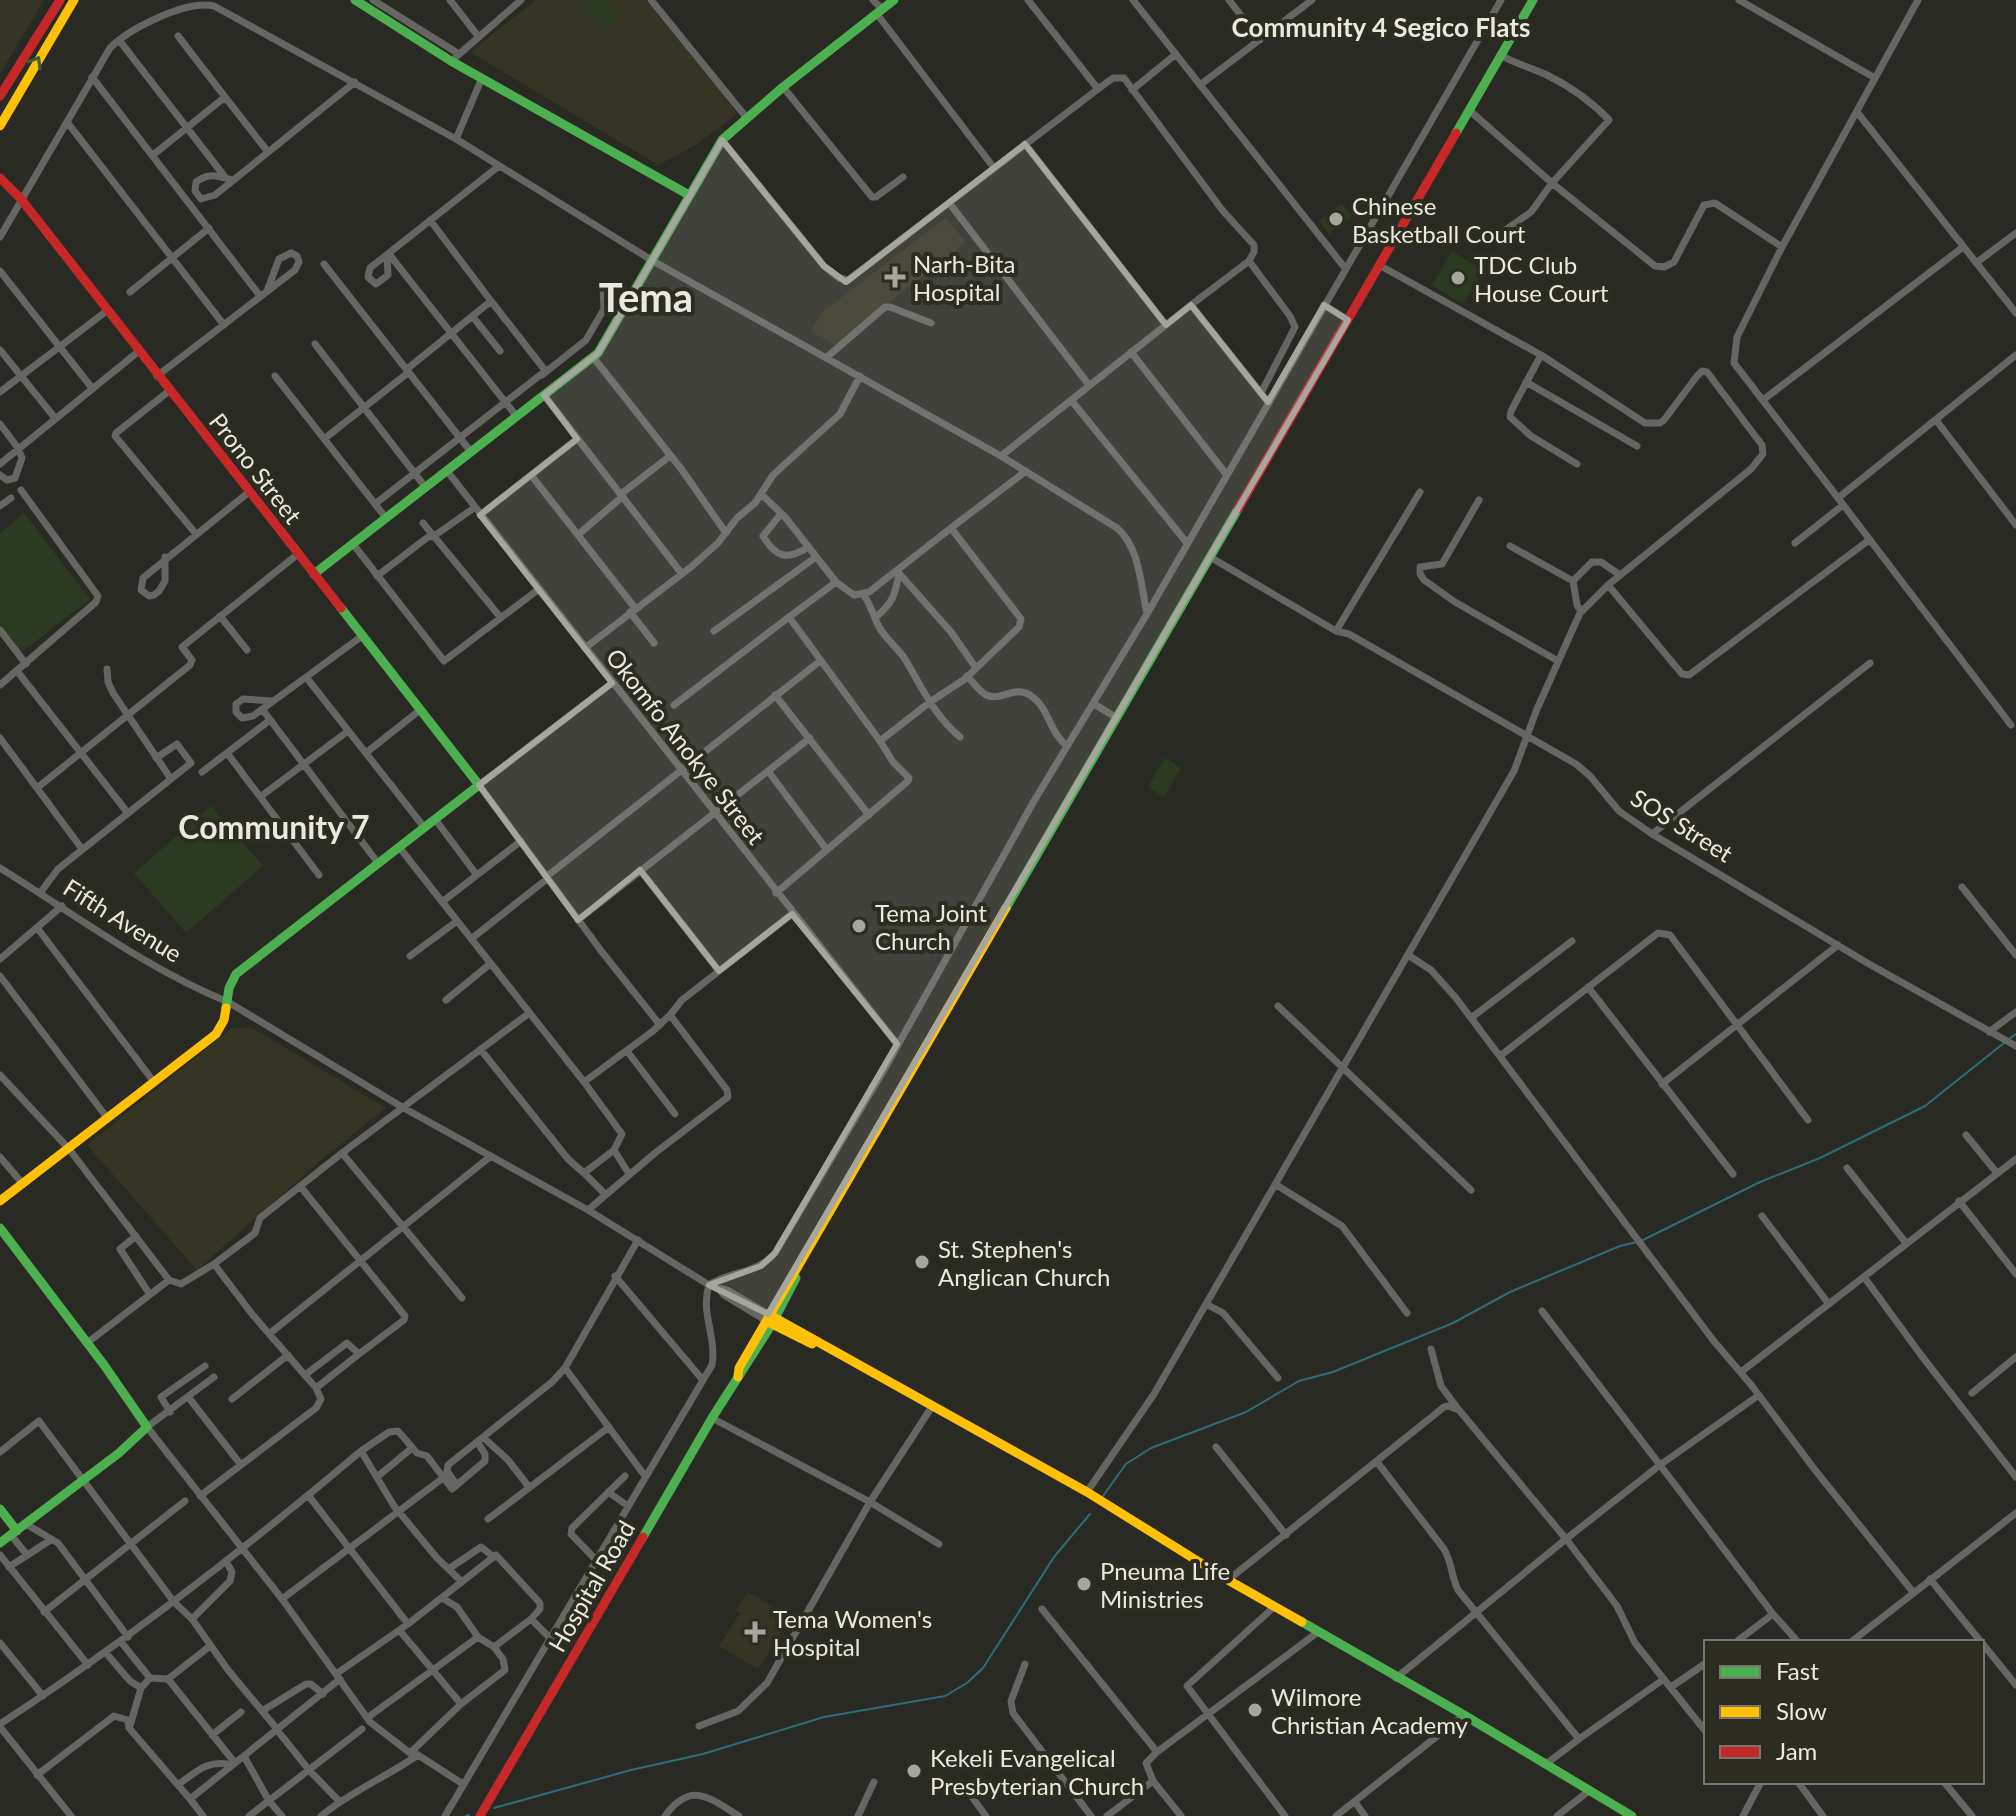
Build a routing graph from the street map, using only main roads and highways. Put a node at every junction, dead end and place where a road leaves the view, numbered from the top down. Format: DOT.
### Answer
graph roads {
  1 [pos="60,0"];
  2 [pos="74,0"];
  3 [pos="355,0"];
  4 [pos="894,0"];
  5 [pos="1533,0"];
  6 [pos="0,96"];
  7 [pos="0,126"];
  8 [pos="0,178"];
  9 [pos="689,195"];
  10 [pos="314,574"];
  11 [pos="0,1201"];
  12 [pos="0,1228"];
  13 [pos="770,1319"];
  14 [pos="0,1509"];
  15 [pos="14,1533"];
  16 [pos="0,1543"];
  17 [pos="480,1816"];
  18 [pos="1632,1816"];
  1 -- 6 [label="main road"];
  7 -- 2 [label="main road, one-way"];
  3 -- 9 [label="main road"];
  4 -- 9 [label="main road"];
  5 -- 13 [label="main road, Hospital Road"];
  8 -- 10 [label="main road, Prono Street"];
  9 -- 10 [label="main road"];
  10 -- 11 [label="main road, Prono Street"];
  12 -- 15 [label="main road"];
  13 -- 17 [label="main road, Hospital Road"];
  13 -- 18 [label="main road"];
  14 -- 15 [label="main road"];
  15 -- 16 [label="main road"];
}
